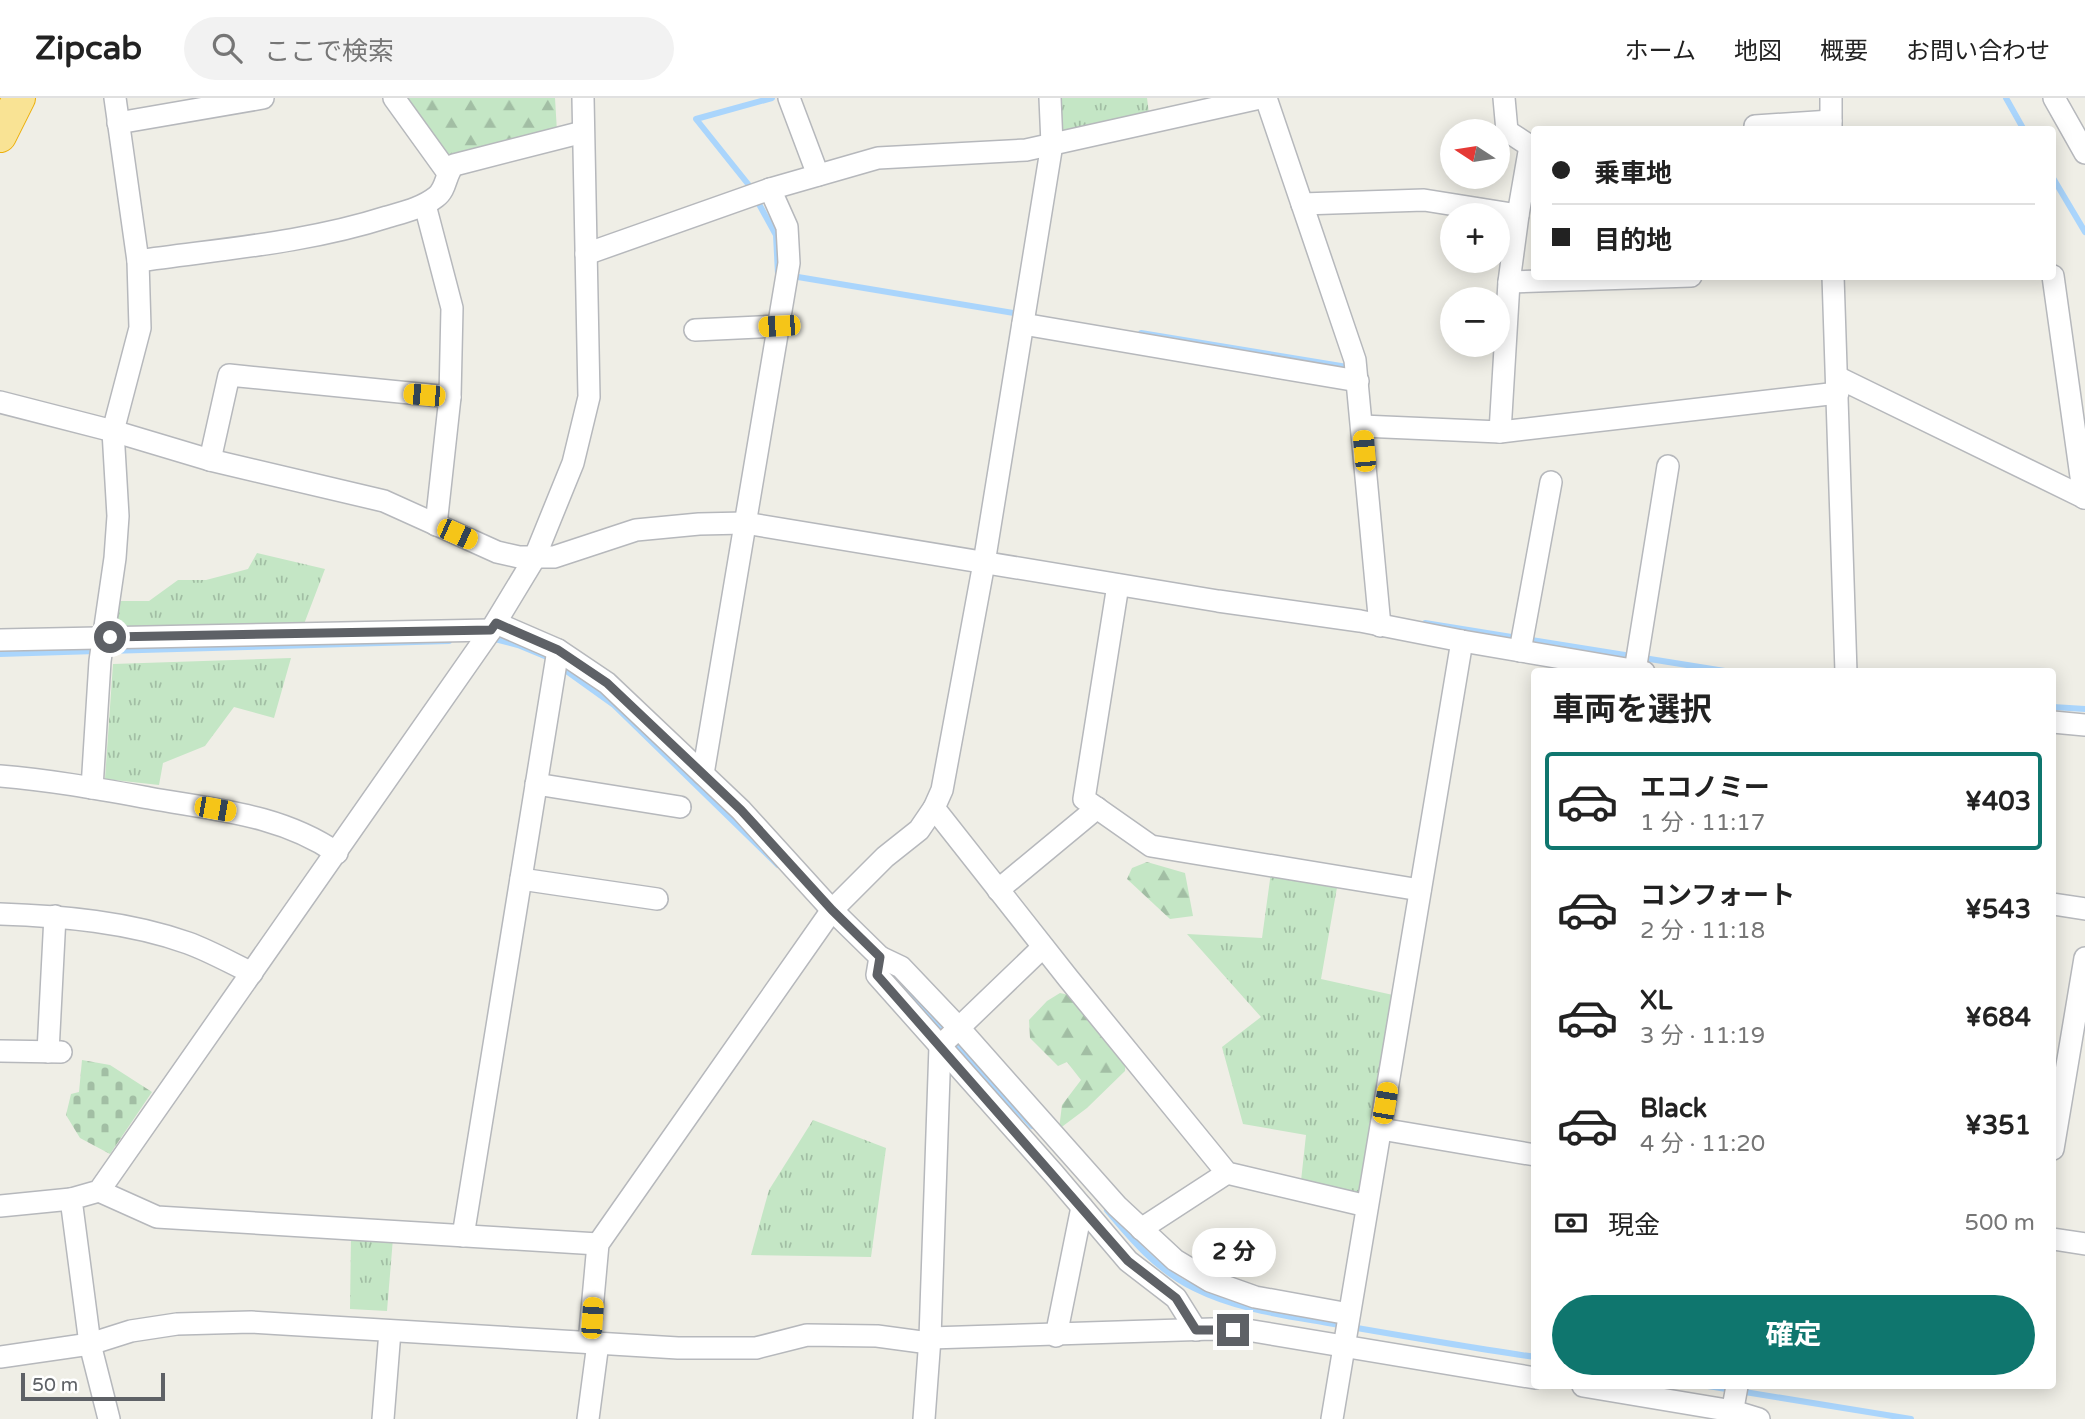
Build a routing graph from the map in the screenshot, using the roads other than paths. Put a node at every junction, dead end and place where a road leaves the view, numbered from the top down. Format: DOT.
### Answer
graph roads {
  1 [pos="19,98"];
  2 [pos="115,98"];
  3 [pos="264,98"];
  4 [pos="394,98"];
  5 [pos="583,98"];
  6 [pos="789,98"];
  7 [pos="1050,98"];
  8 [pos="1260,98"];
  9 [pos="1266,98"];
  10 [pos="1504,98"];
  11 [pos="1831,98"];
  12 [pos="2054,98"];
  13 [pos="118,123"];
  14 [pos="1831,125"];
  15 [pos="1755,126"];
  16 [pos="583,132"];
  17 [pos="0,136"];
  18 [pos="1052,144"];
  19 [pos="2085,153"];
  20 [pos="448,173"];
  21 [pos="818,175"];
  22 [pos="770,189"];
  23 [pos="1302,204"];
  24 [pos="425,205"];
  25 [pos="1518,215"];
  26 [pos="586,254"];
  27 [pos="138,261"];
  28 [pos="1570,280"];
  29 [pos="1833,280"];
  30 [pos="2054,280"];
  31 [pos="1509,282"];
  32 [pos="1023,324"];
  33 [pos="779,326"];
  34 [pos="695,330"];
  35 [pos="1358,381"];
  36 [pos="1838,385"];
  37 [pos="450,397"];
  38 [pos="0,402"];
  39 [pos="1362,426"];
  40 [pos="113,430"];
  41 [pos="1500,432"];
  42 [pos="210,460"];
  43 [pos="1668,466"];
  44 [pos="1551,482"];
  45 [pos="2085,498"];
  46 [pos="745,523"];
  47 [pos="436,525"];
  48 [pos="534,559"];
  49 [pos="984,563"];
  50 [pos="1118,585"];
  51 [pos="1380,626"];
  52 [pos="494,627"];
  53 [pos="104,637"];
  54 [pos="0,640"];
  55 [pos="1462,641"];
  56 [pos="558,650"];
  57 [pos="1520,651"];
  58 [pos="1622,668"];
  59 [pos="1640,668"];
  60 [pos="1846,668"];
  61 [pos="2056,723"];
  62 [pos="2085,725"];
  63 [pos="703,774"];
  64 [pos="0,776"];
  65 [pos="536,784"];
  66 [pos="92,788"];
  67 [pos="680,807"];
  68 [pos="934,808"];
  69 [pos="1097,808"];
  70 [pos="337,853"];
  71 [pos="520,879"];
  72 [pos="998,890"];
  73 [pos="1420,890"];
  74 [pos="657,899"];
  75 [pos="2056,904"];
  76 [pos="2085,909"];
  77 [pos="832,910"];
  78 [pos="0,914"];
  79 [pos="55,916"];
  80 [pos="1043,947"];
  81 [pos="880,957"];
  82 [pos="2085,958"];
  83 [pos="252,973"];
  84 [pos="2083,985"];
  85 [pos="958,1028"];
  86 [pos="940,1046"];
  87 [pos="0,1051"];
  88 [pos="2058,1088"];
  89 [pos="2056,1112"];
  90 [pos="1381,1129"];
  91 [pos="1531,1154"];
  92 [pos="1227,1173"];
  93 [pos="99,1191"];
  94 [pos="71,1199"];
  95 [pos="0,1206"];
  96 [pos="1367,1206"];
  97 [pos="1082,1207"];
  98 [pos="1141,1229"];
  99 [pos="463,1236"];
  100 [pos="2056,1239"];
  101 [pos="598,1244"];
  102 [pos="2085,1244"];
  103 [pos="1349,1314"];
  104 [pos="1196,1330"];
  105 [pos="390,1331"];
  106 [pos="1056,1336"];
  107 [pos="930,1341"];
  108 [pos="594,1343"];
  109 [pos="90,1344"];
  110 [pos="1343,1346"];
  111 [pos="0,1357"];
  112 [pos="1531,1377"];
  113 [pos="1598,1389"];
  114 [pos="1736,1389"];
  115 [pos="1732,1415"];
  116 [pos="109,1419"];
  117 [pos="383,1419"];
  118 [pos="588,1419"];
  119 [pos="923,1419"];
  120 [pos="1332,1419"];
  121 [pos="1759,1419"];
  1 -- 17 [label="highway"];
  2 -- 13 [label="street"];
  3 -- 13 [label="street"];
  4 -- 20 [label="street"];
  5 -- 16 [label="street"];
  6 -- 21 [label="street"];
  7 -- 18 [label="street"];
  8 -- 18 [label="street"];
  9 -- 23 [label="street"];
  10 -- 25 [label="street"];
  11 -- 14 [label="street"];
  12 -- 19 [label="street"];
  13 -- 27 [label="street"];
  14 -- 15 [label="street"];
  16 -- 20 [label="street"];
  16 -- 26 [label="street"];
  18 -- 21 [label="street"];
  18 -- 32 [label="street"];
  20 -- 24 [label="street"];
  21 -- 22 [label="street"];
  22 -- 26 [label="street"];
  22 -- 33 [label="street"];
  23 -- 25 [label="street"];
  23 -- 35 [label="street"];
  24 -- 27 [label="street"];
  24 -- 37 [label="street"];
  25 -- 31 [label="street"];
  26 -- 48 [label="street"];
  27 -- 40 [label="street"];
  28 -- 31 [label="street"];
  29 -- 36 [label="street"];
  30 -- 45 [label="street"];
  31 -- 41 [label="street"];
  32 -- 35 [label="street"];
  32 -- 49 [label="street"];
  33 -- 34 [label="street"];
  33 -- 46 [label="street"];
  35 -- 39 [label="street"];
  36 -- 41 [label="street"];
  36 -- 45 [label="street"];
  36 -- 60 [label="street"];
  37 -- 42 [label="street"];
  37 -- 47 [label="street"];
  38 -- 40 [label="street"];
  39 -- 41 [label="street"];
  39 -- 51 [label="street"];
  40 -- 42 [label="street"];
  40 -- 53 [label="street"];
  42 -- 47 [label="street"];
  43 -- 59 [label="street"];
  44 -- 57 [label="street"];
  46 -- 48 [label="street"];
  46 -- 49 [label="street"];
  46 -- 63 [label="street"];
  47 -- 48 [label="street"];
  48 -- 52 [label="street"];
  49 -- 50 [label="street"];
  49 -- 68 [label="street"];
  50 -- 51 [label="street"];
  50 -- 69 [label="street"];
  51 -- 55 [label="street"];
  52 -- 53 [label="street"];
  52 -- 56 [label="street"];
  52 -- 70 [label="street"];
  53 -- 54 [label="street"];
  53 -- 66 [label="street"];
  55 -- 57 [label="street"];
  55 -- 73 [label="street"];
  56 -- 63 [label="street"];
  56 -- 65 [label="street"];
  57 -- 58 [label="street"];
  61 -- 62 [label="street"];
  63 -- 77 [label="street"];
  64 -- 66 [label="street"];
  65 -- 67 [label="street"];
  65 -- 71 [label="street"];
  66 -- 70 [label="street"];
  68 -- 72 [label="street"];
  68 -- 77 [label="street"];
  69 -- 72 [label="street"];
  69 -- 73 [label="street"];
  70 -- 83 [label="street"];
  71 -- 74 [label="street"];
  71 -- 99 [label="street"];
  72 -- 80 [label="street"];
  73 -- 90 [label="street"];
  75 -- 76 [label="street"];
  77 -- 81 [label="street"];
  77 -- 101 [label="street"];
  78 -- 79 [label="street"];
  79 -- 83 [label="street"];
  79 -- 87 [label="street"];
  80 -- 85 [label="street"];
  80 -- 92 [label="street"];
  81 -- 85 [label="street"];
  81 -- 86 [label="street"];
  82 -- 84 [label="street"];
  83 -- 93 [label="street"];
  84 -- 88 [label="street"];
  85 -- 86 [label="street"];
  85 -- 98 [label="street"];
  86 -- 97 [label="street"];
  86 -- 107 [label="street"];
  88 -- 89 [label="street"];
  90 -- 91 [label="street"];
  90 -- 96 [label="street"];
  92 -- 96 [label="street"];
  92 -- 98 [label="street"];
  93 -- 94 [label="street"];
  93 -- 99 [label="street"];
  94 -- 95 [label="street"];
  94 -- 109 [label="street"];
  96 -- 103 [label="street"];
  97 -- 104 [label="street"];
  97 -- 106 [label="street"];
  98 -- 103 [label="street"];
  99 -- 101 [label="street"];
  100 -- 102 [label="street"];
  101 -- 108 [label="street"];
  103 -- 110 [label="street"];
  104 -- 106 [label="street"];
  104 -- 110 [label="street"];
  105 -- 108 [label="street"];
  105 -- 109 [label="street"];
  105 -- 117 [label="street"];
  106 -- 107 [label="street"];
  107 -- 108 [label="street"];
  107 -- 119 [label="street"];
  108 -- 118 [label="street"];
  109 -- 111 [label="street"];
  109 -- 116 [label="street"];
  110 -- 112 [label="street"];
  110 -- 120 [label="street"];
  113 -- 115 [label="street"];
  114 -- 115 [label="street"];
  115 -- 121 [label="street"];
}
